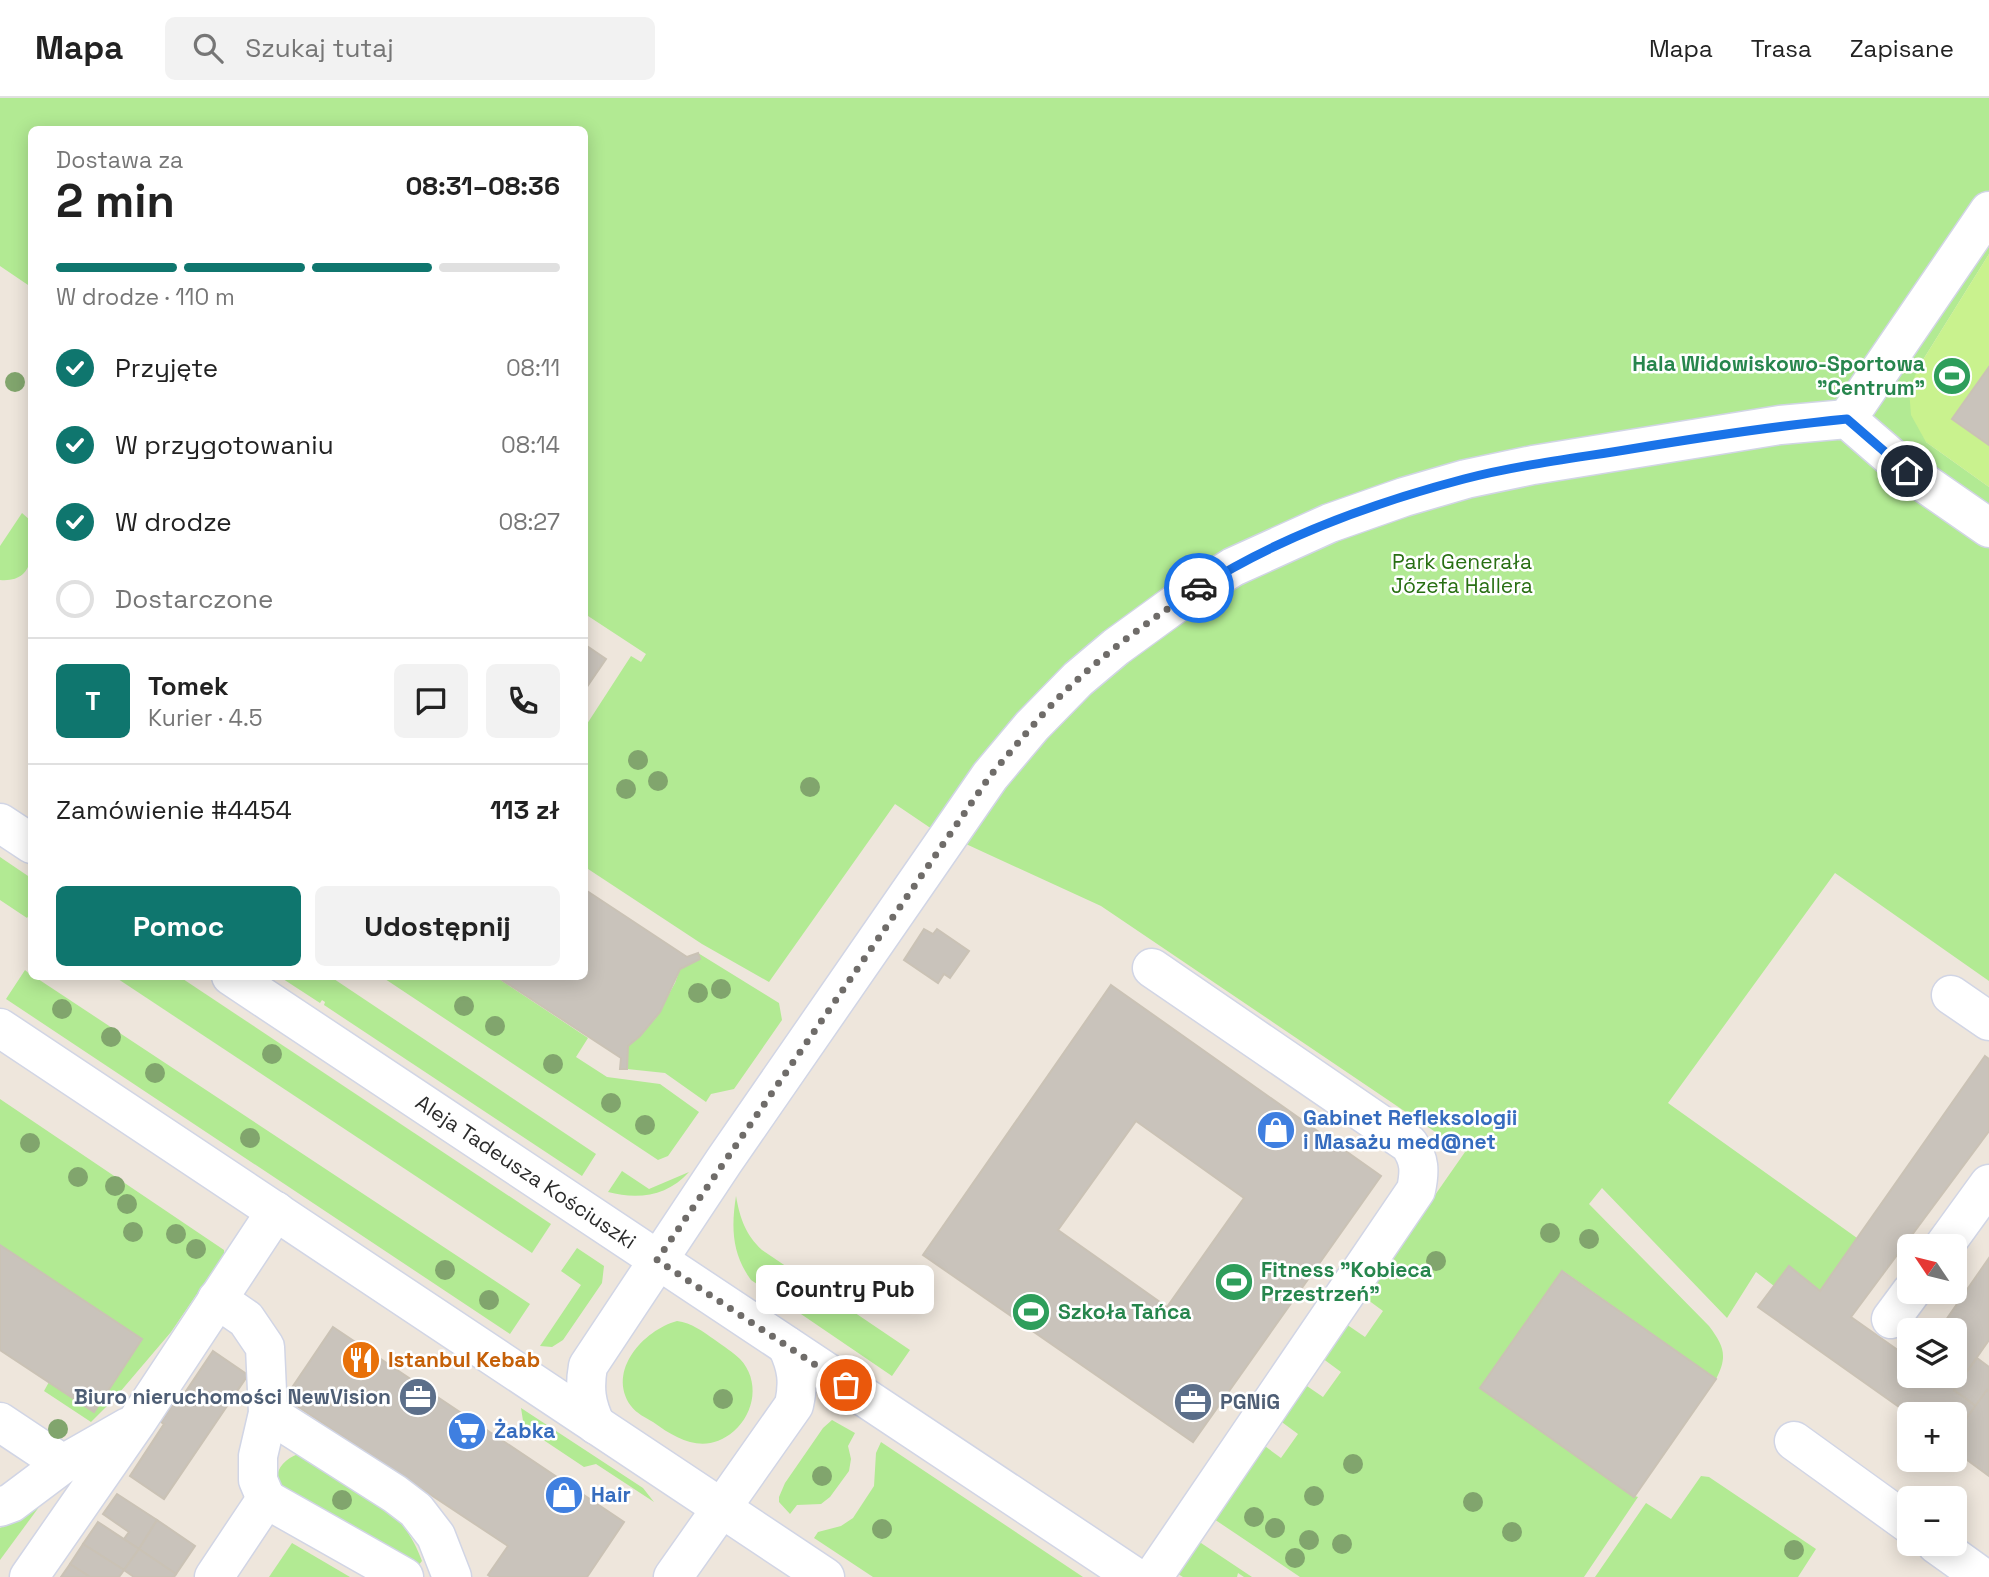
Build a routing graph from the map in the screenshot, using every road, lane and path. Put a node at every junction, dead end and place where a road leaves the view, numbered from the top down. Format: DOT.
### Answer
graph roads {
  1 [pos="1989,211"];
  2 [pos="1847,419"];
  3 [pos="1989,528"];
  4 [pos="0,824"];
  5 [pos="28,842"];
  6 [pos="1152,968"];
  7 [pos="237,980"];
  8 [pos="1951,995"];
  9 [pos="1989,1021"];
  10 [pos="0,1028"];
  11 [pos="1989,1184"];
  12 [pos="276,1211"];
  13 [pos="1953,1234"];
  14 [pos="657,1260"];
  15 [pos="217,1299"];
  16 [pos="787,1346"];
  17 [pos="268,1413"];
  18 [pos="0,1422"];
  19 [pos="136,1423"];
  20 [pos="596,1425"];
  21 [pos="1794,1441"];
  22 [pos="63,1464"];
  23 [pos="266,1499"];
  24 [pos="0,1507"];
  25 [pos="722,1508"];
  26 [pos="1897,1515"];
  27 [pos="1953,1556"];
  28 [pos="29,1577"];
  29 [pos="214,1577"];
  30 [pos="404,1577"];
  31 [pos="452,1577"];
  32 [pos="673,1577"];
  33 [pos="825,1577"];
  34 [pos="1135,1577"];
  35 [pos="1153,1577"];
  36 [pos="1982,1577"];
  1 -- 2 [label="street"];
  2 -- 3 [label="street"];
  2 -- 14 [label="street"];
  4 -- 5 [label="street"];
  6 -- 35 [label="street"];
  7 -- 14 [label="street, Aleja Tadeusza Kościuszki"];
  8 -- 9 [label="street"];
  10 -- 12 [label="street"];
  11 -- 13 [label="street"];
  12 -- 15 [label="street"];
  12 -- 20 [label="street"];
  14 -- 16 [label="street, Aleja Tadeusza Kościuszki"];
  14 -- 20 [label="street"];
  15 -- 17 [label="street"];
  15 -- 19 [label="street"];
  16 -- 25 [label="street"];
  16 -- 34 [label="street, Aleja Tadeusza Kościuszki"];
  17 -- 23 [label="street"];
  17 -- 31 [label="street"];
  18 -- 22 [label="street"];
  19 -- 22 [label="street"];
  19 -- 28 [label="street"];
  20 -- 25 [label="street"];
  21 -- 26 [label="street"];
  22 -- 24 [label="street"];
  23 -- 29 [label="street"];
  23 -- 30 [label="street"];
  25 -- 32 [label="street"];
  25 -- 33 [label="street"];
  27 -- 36 [label="street"];
}
